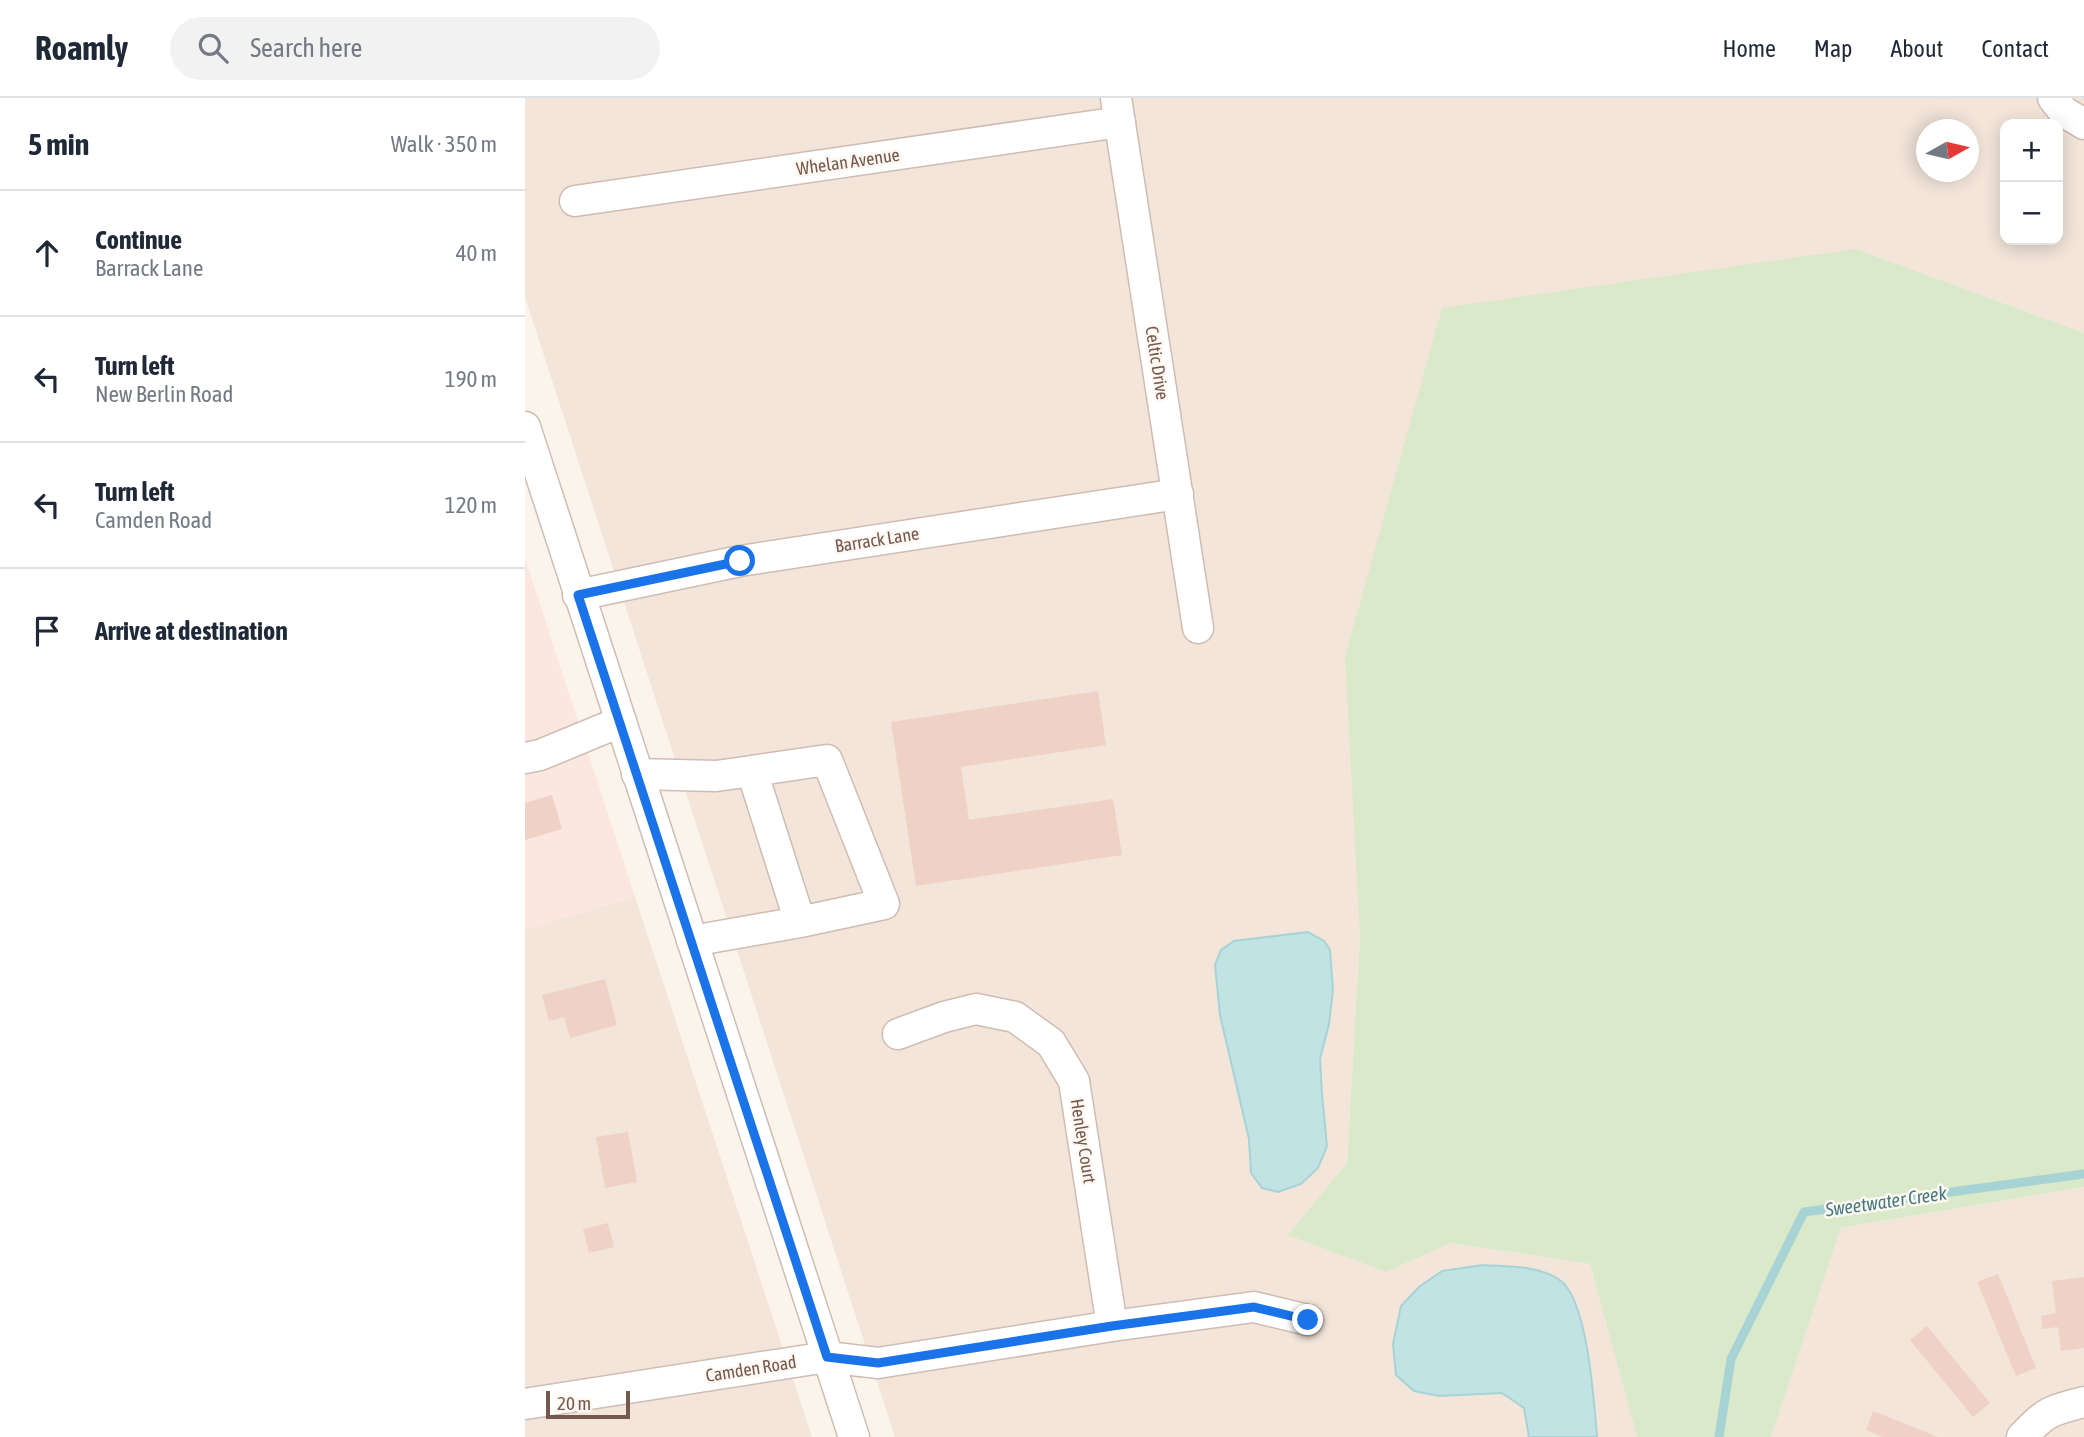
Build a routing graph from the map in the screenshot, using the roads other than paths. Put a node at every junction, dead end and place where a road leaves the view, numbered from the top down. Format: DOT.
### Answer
graph roads {
  1 [pos="2053,98"];
  2 [pos="1118,110"];
  3 [pos="2084,124"];
  4 [pos="575,201"];
  5 [pos="525,427"];
  6 [pos="1178,494"];
  7 [pos="578,595"];
  8 [pos="1198,628"];
  9 [pos="620,722"];
  10 [pos="525,758"];
  11 [pos="752,771"];
  12 [pos="637,774"];
  13 [pos="800,922"];
  14 [pos="692,941"];
  15 [pos="898,1034"];
  16 [pos="1308,1320"];
  17 [pos="1112,1326"];
  18 [pos="827,1357"];
  19 [pos="2084,1402"];
  20 [pos="525,1404"];
  21 [pos="854,1437"];
  22 [pos="2022,1437"];
  1 -- 3 [label="street"];
  2 -- 4 [label="street, Whelan Avenue"];
  2 -- 6 [label="street, Celtic Drive"];
  5 -- 7 [label="street"];
  6 -- 7 [label="street, Barrack Lane"];
  6 -- 8 [label="street, Celtic Drive"];
  7 -- 9 [label="street"];
  9 -- 10 [label="street"];
  9 -- 12 [label="street"];
  11 -- 12 [label="street"];
  11 -- 13 [label="street"];
  11 -- 13 [label="street"];
  12 -- 14 [label="street"];
  13 -- 14 [label="street"];
  14 -- 18 [label="street"];
  15 -- 17 [label="street, Henley Court"];
  16 -- 17 [label="street, Camden Road"];
  17 -- 18 [label="street, Camden Road"];
  18 -- 20 [label="street, Camden Road"];
  18 -- 21 [label="street"];
  19 -- 22 [label="street"];
}
